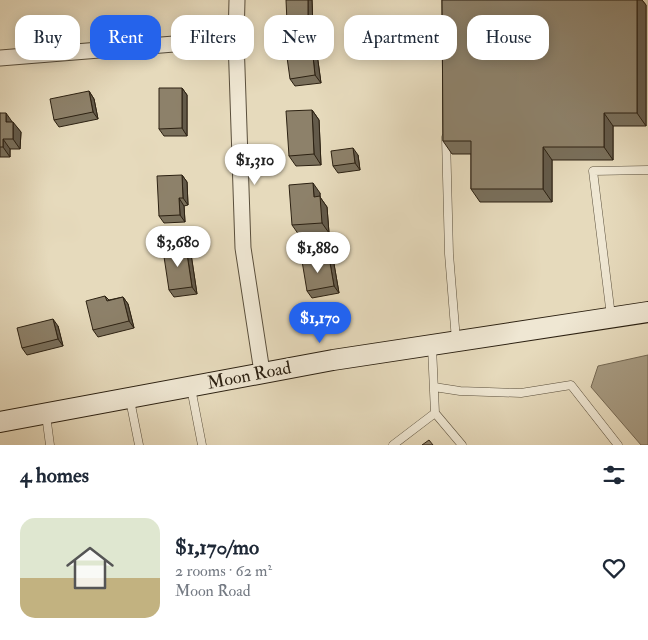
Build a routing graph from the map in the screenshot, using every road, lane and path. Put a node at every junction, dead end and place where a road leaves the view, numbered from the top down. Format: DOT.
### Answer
graph roads {
  1 [pos="237,0"];
  2 [pos="237,15"];
  3 [pos="171,44"];
  4 [pos="0,58"];
  5 [pos="237,60"];
  6 [pos="446,127"];
  7 [pos="648,170"];
  8 [pos="648,312"];
  9 [pos="612,318"];
  10 [pos="456,341"];
  11 [pos="432,345"];
  12 [pos="262,372"];
  13 [pos="191,386"];
  14 [pos="434,387"];
  15 [pos="130,398"];
  16 [pos="45,413"];
  17 [pos="435,413"];
  18 [pos="0,422"];
  19 [pos="50,445"];
  20 [pos="139,445"];
  21 [pos="202,445"];
  22 [pos="393,445"];
  23 [pos="462,445"];
  24 [pos="618,445"];
  1 -- 2 [label="street"];
  3 -- 4 [label="street"];
  5 -- 12 [label="street"];
  6 -- 10 [label="lane"];
  7 -- 9 [label="lane"];
  8 -- 9 [label="street, Moon Road"];
  9 -- 10 [label="street, Moon Road"];
  10 -- 11 [label="street, Moon Road"];
  11 -- 12 [label="street, Moon Road"];
  11 -- 14 [label="lane"];
  12 -- 13 [label="street, Moon Road"];
  13 -- 15 [label="street, Moon Road"];
  13 -- 21 [label="lane"];
  14 -- 17 [label="lane"];
  14 -- 24 [label="lane"];
  15 -- 16 [label="street, Moon Road"];
  15 -- 20 [label="lane"];
  16 -- 18 [label="street, Moon Road"];
  16 -- 19 [label="lane"];
  17 -- 22 [label="lane"];
  17 -- 23 [label="lane"];
}
